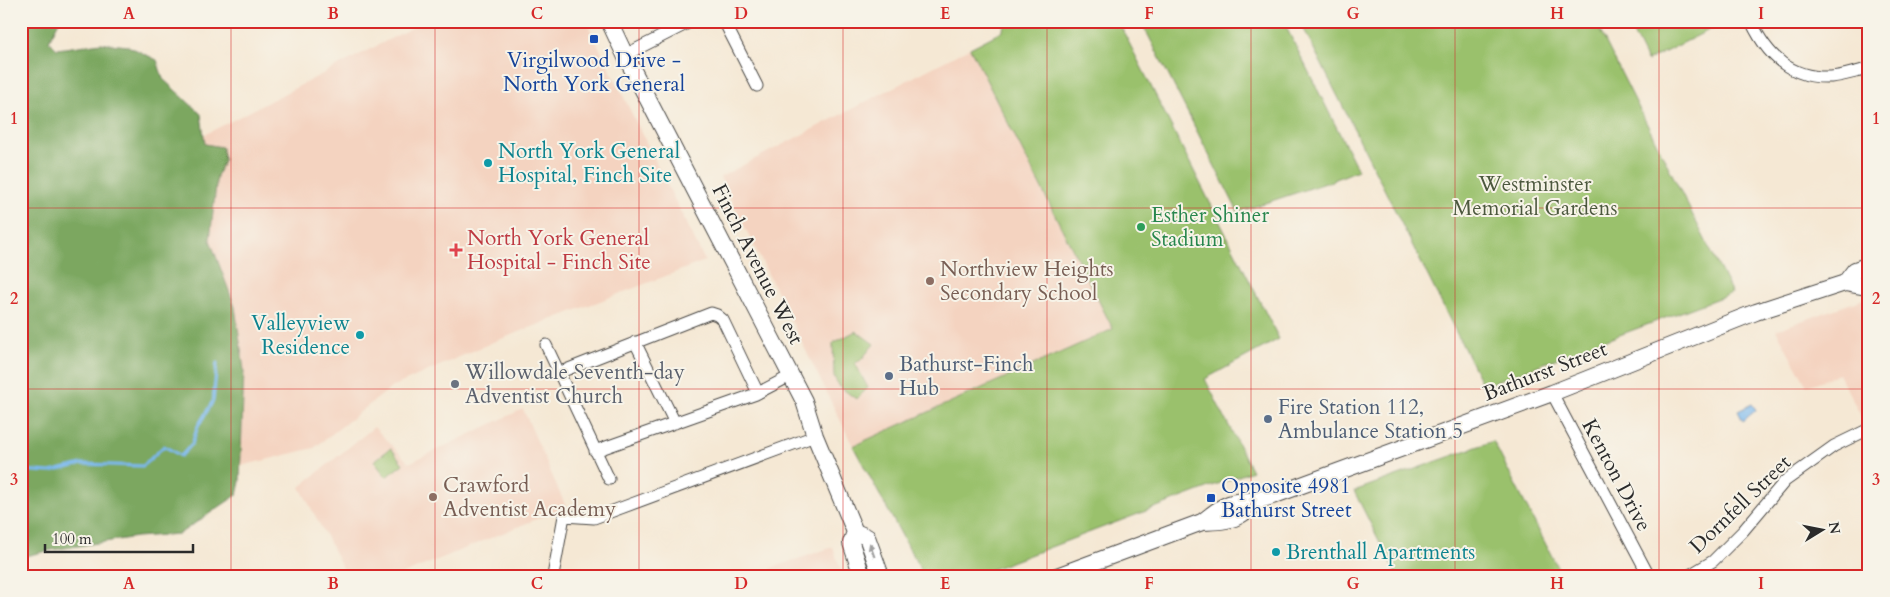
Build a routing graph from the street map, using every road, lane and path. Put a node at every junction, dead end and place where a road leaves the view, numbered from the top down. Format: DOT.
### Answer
graph roads {
  1 [pos="609,21"];
  2 [pos="692,21"];
  3 [pos="724,21"];
  4 [pos="1752,21"];
  5 [pos="625,55"];
  6 [pos="1869,69"];
  7 [pos="756,86"];
  8 [pos="1869,265"];
  9 [pos="1845,283"];
  10 [pos="1869,284"];
  11 [pos="635,342"];
  12 [pos="546,345"];
  13 [pos="558,373"];
  14 [pos="792,376"];
  15 [pos="758,393"];
  16 [pos="1552,393"];
  17 [pos="675,423"];
  18 [pos="1869,429"];
  19 [pos="815,436"];
  20 [pos="596,451"];
  21 [pos="609,479"];
  22 [pos="855,532"];
  23 [pos="553,576"];
  24 [pos="862,576"];
  25 [pos="881,576"];
  26 [pos="1057,576"];
  27 [pos="1648,576"];
  28 [pos="1688,576"];
  1 -- 5 [label="main road, Finch Avenue West"];
  2 -- 5 [label="street"];
  3 -- 7 [label="street"];
  4 -- 6 [label="street"];
  5 -- 14 [label="main road, Finch Avenue West"];
  8 -- 9 [label="main road, Bathurst Street"];
  9 -- 10 [label="main road, Bathurst Street"];
  9 -- 16 [label="main road, Bathurst Street"];
  11 -- 13 [label="street"];
  11 -- 15 [label="street"];
  11 -- 17 [label="street"];
  12 -- 13 [label="street"];
  13 -- 20 [label="street"];
  14 -- 15 [label="street"];
  14 -- 19 [label="main road, Finch Avenue West"];
  15 -- 17 [label="street"];
  16 -- 26 [label="main road, Bathurst Street"];
  16 -- 27 [label="street, Kenton Drive"];
  17 -- 20 [label="street"];
  18 -- 28 [label="street, Dornfell Street"];
  19 -- 22 [label="main road, Finch Avenue West"];
  19 -- 23 [label="street"];
  20 -- 21 [label="street"];
  22 -- 24 [label="main road, Finch Avenue West"];
  25 -- 22 [label="main road, Finch Avenue West, one-way"];
}
